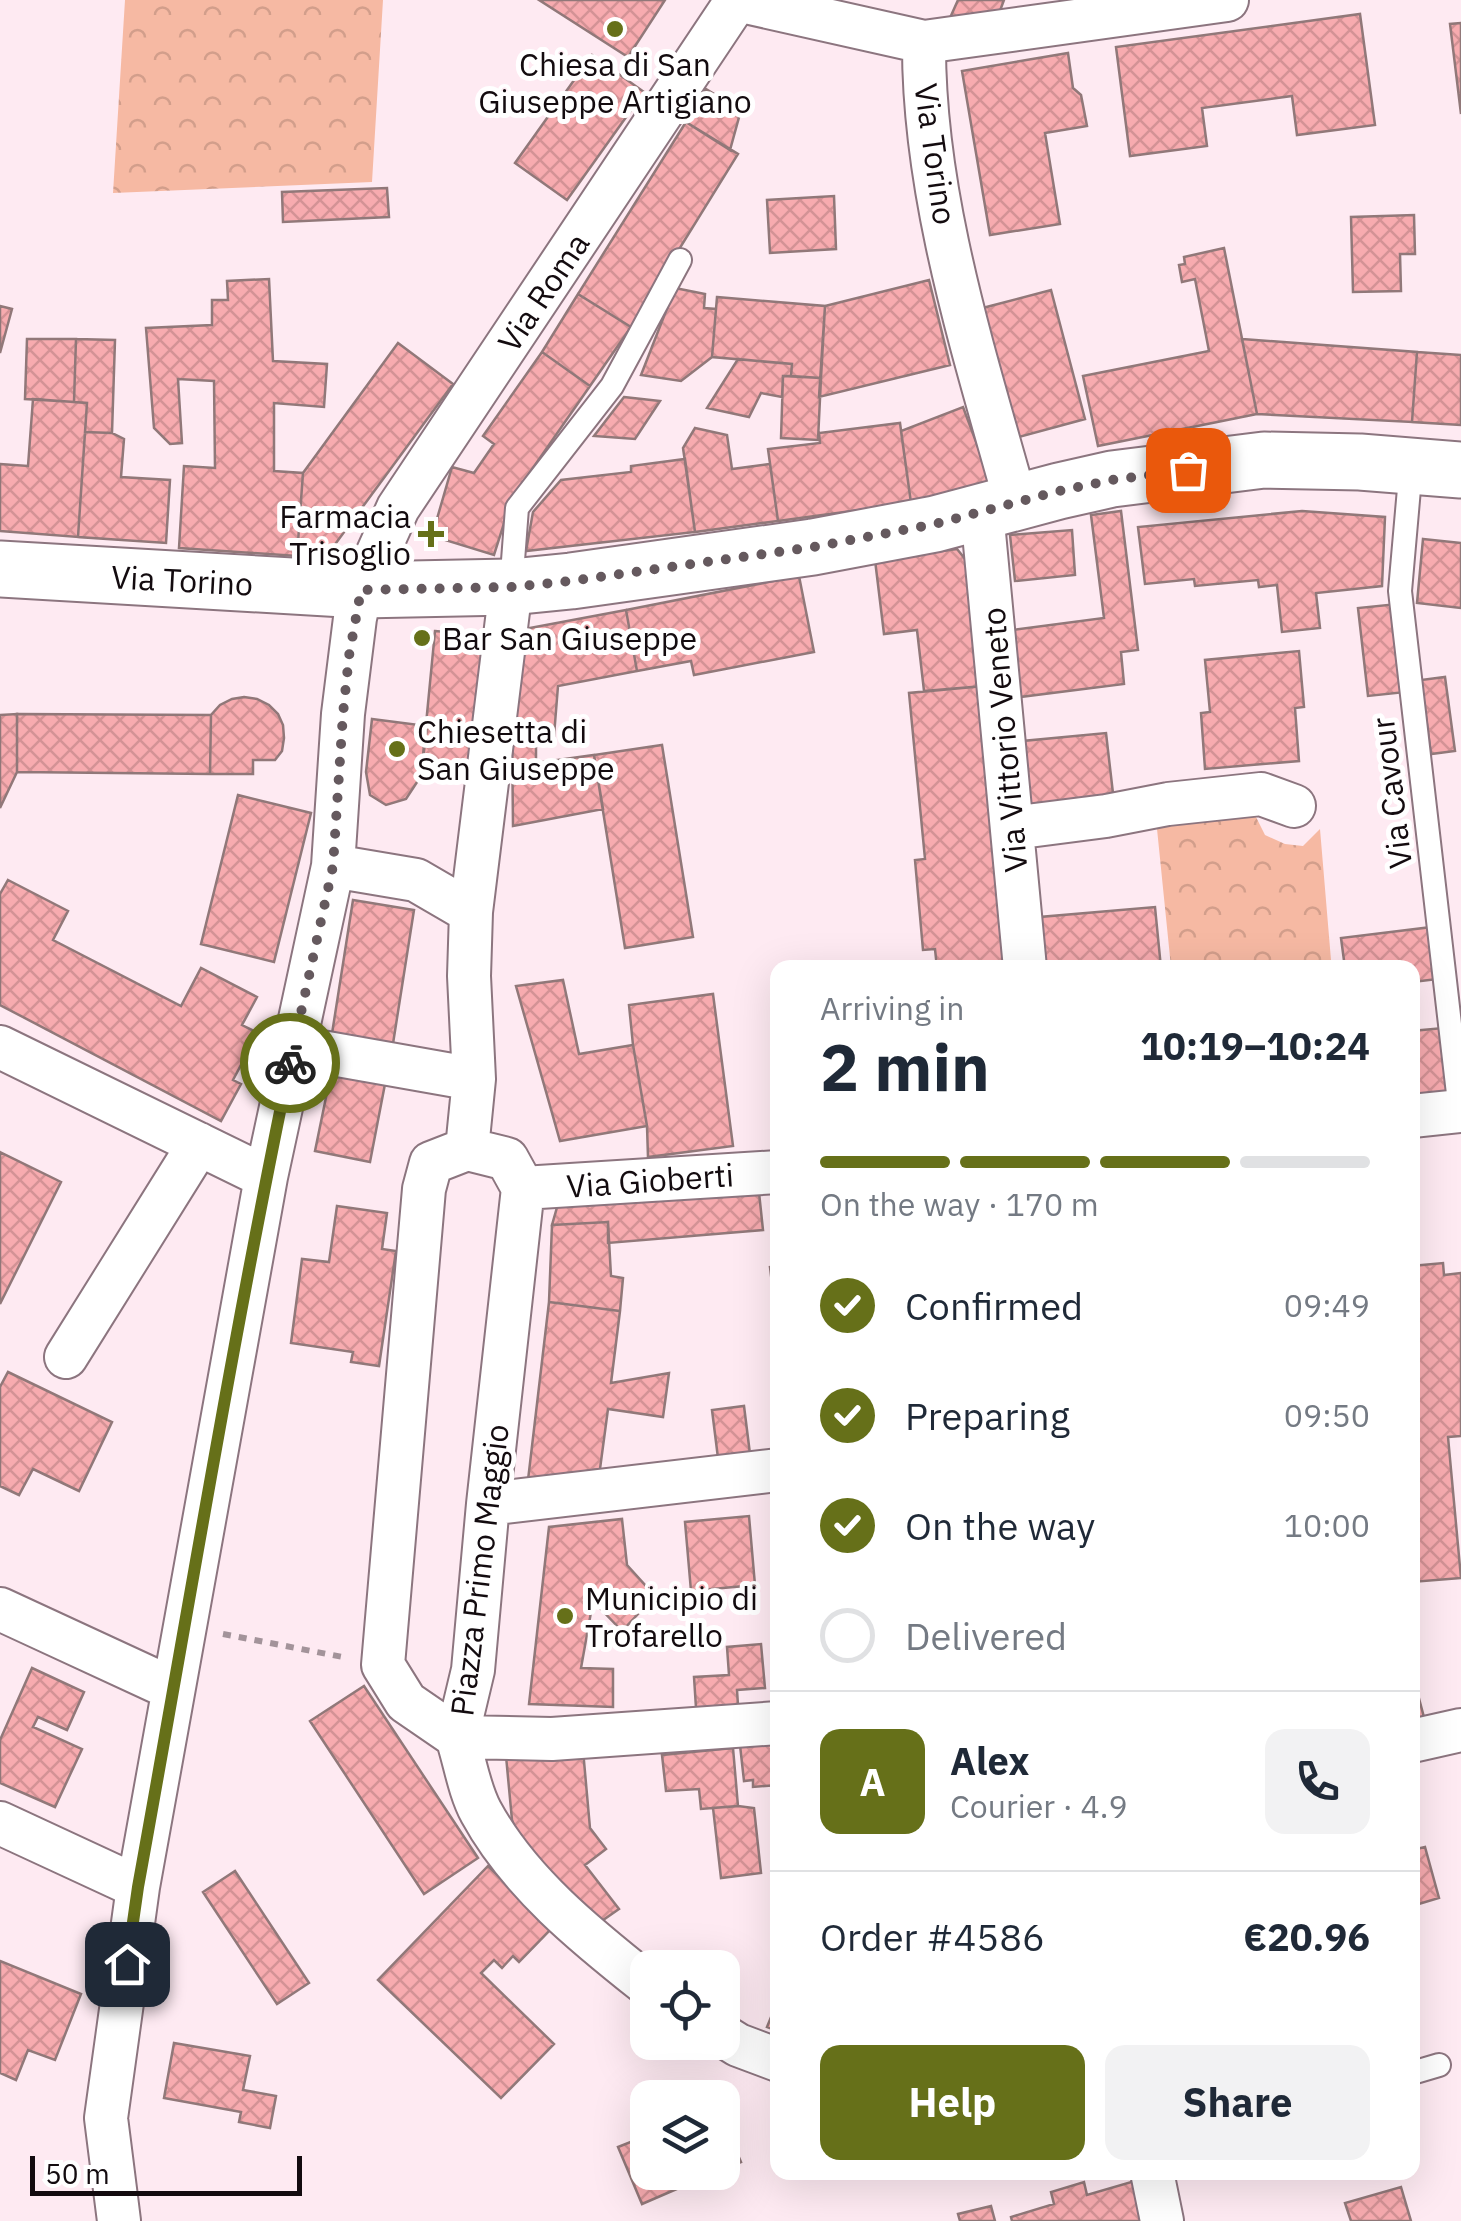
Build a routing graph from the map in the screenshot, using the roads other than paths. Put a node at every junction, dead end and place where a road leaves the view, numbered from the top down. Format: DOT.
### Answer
graph roads {
  1 [pos="1227,0"];
  2 [pos="725,5"];
  3 [pos="924,42"];
  4 [pos="680,260"];
  5 [pos="1436,468"];
  6 [pos="999,508"];
  7 [pos="0,570"];
  8 [pos="512,587"];
  9 [pos="361,590"];
  10 [pos="1294,806"];
  11 [pos="1012,828"];
  12 [pos="333,866"];
  13 [pos="471,912"];
  14 [pos="1025,960"];
  15 [pos="0,1047"];
  16 [pos="293,1048"];
  17 [pos="474,1079"];
  18 [pos="1460,1111"];
  19 [pos="1420,1115"];
  20 [pos="198,1144"];
  21 [pos="467,1148"];
  22 [pos="770,1173"];
  23 [pos="266,1177"];
  24 [pos="523,1188"];
  25 [pos="66,1358"];
  26 [pos="770,1471"];
  27 [pos="488,1504"];
  28 [pos="0,1609"];
  29 [pos="173,1689"];
  30 [pos="770,1724"];
  31 [pos="1461,1730"];
  32 [pos="458,1737"];
  33 [pos="1420,1739"];
  34 [pos="0,1823"];
  35 [pos="138,1887"];
  36 [pos="630,1971"];
  37 [pos="740,2045"];
  38 [pos="770,2057"];
  39 [pos="1439,2065"];
  40 [pos="1420,2071"];
  41 [pos="1154,2180"];
  42 [pos="115,2219"];
  43 [pos="1162,2221"];
  1 -- 3 [label="street, Via Torino"];
  2 -- 3 [label="street"];
  2 -- 9 [label="street, Via Roma"];
  3 -- 6 [label="street, Via Torino"];
  4 -- 8 [label="lane"];
  5 -- 6 [label="main road, Via Torino"];
  5 -- 18 [label="lane, Via Cavour"];
  6 -- 8 [label="main road, Via Torino"];
  6 -- 11 [label="street, Via Vittorio Veneto"];
  7 -- 9 [label="main road, Via Torino"];
  8 -- 9 [label="main road, Via Torino"];
  8 -- 13 [label="street"];
  9 -- 12 [label="street, Via Roma"];
  10 -- 11 [label="street"];
  11 -- 14 [label="street, Via Vittorio Veneto"];
  12 -- 13 [label="street"];
  12 -- 16 [label="street, Via Roma"];
  13 -- 17 [label="street"];
  15 -- 20 [label="street"];
  16 -- 17 [label="street"];
  16 -- 23 [label="street, Via Roma"];
  17 -- 21 [label="street"];
  18 -- 19 [label="street"];
  20 -- 23 [label="street"];
  20 -- 25 [label="street"];
  21 -- 24 [label="street"];
  21 -- 32 [label="street, Piazza Primo Maggio"];
  22 -- 24 [label="street, Via Gioberti"];
  23 -- 29 [label="street, Via Roma"];
  24 -- 27 [label="street, Piazza Primo Maggio"];
  26 -- 27 [label="street"];
  27 -- 32 [label="street, Piazza Primo Maggio"];
  28 -- 29 [label="street"];
  29 -- 35 [label="street, Via Roma"];
  30 -- 32 [label="street"];
  31 -- 33 [label="street"];
  32 -- 36 [label="street"];
  34 -- 35 [label="street"];
  35 -- 42 [label="street, Via Roma"];
  37 -- 38 [label="street"];
  39 -- 40 [label="lane"];
  41 -- 43 [label="street"];
}
